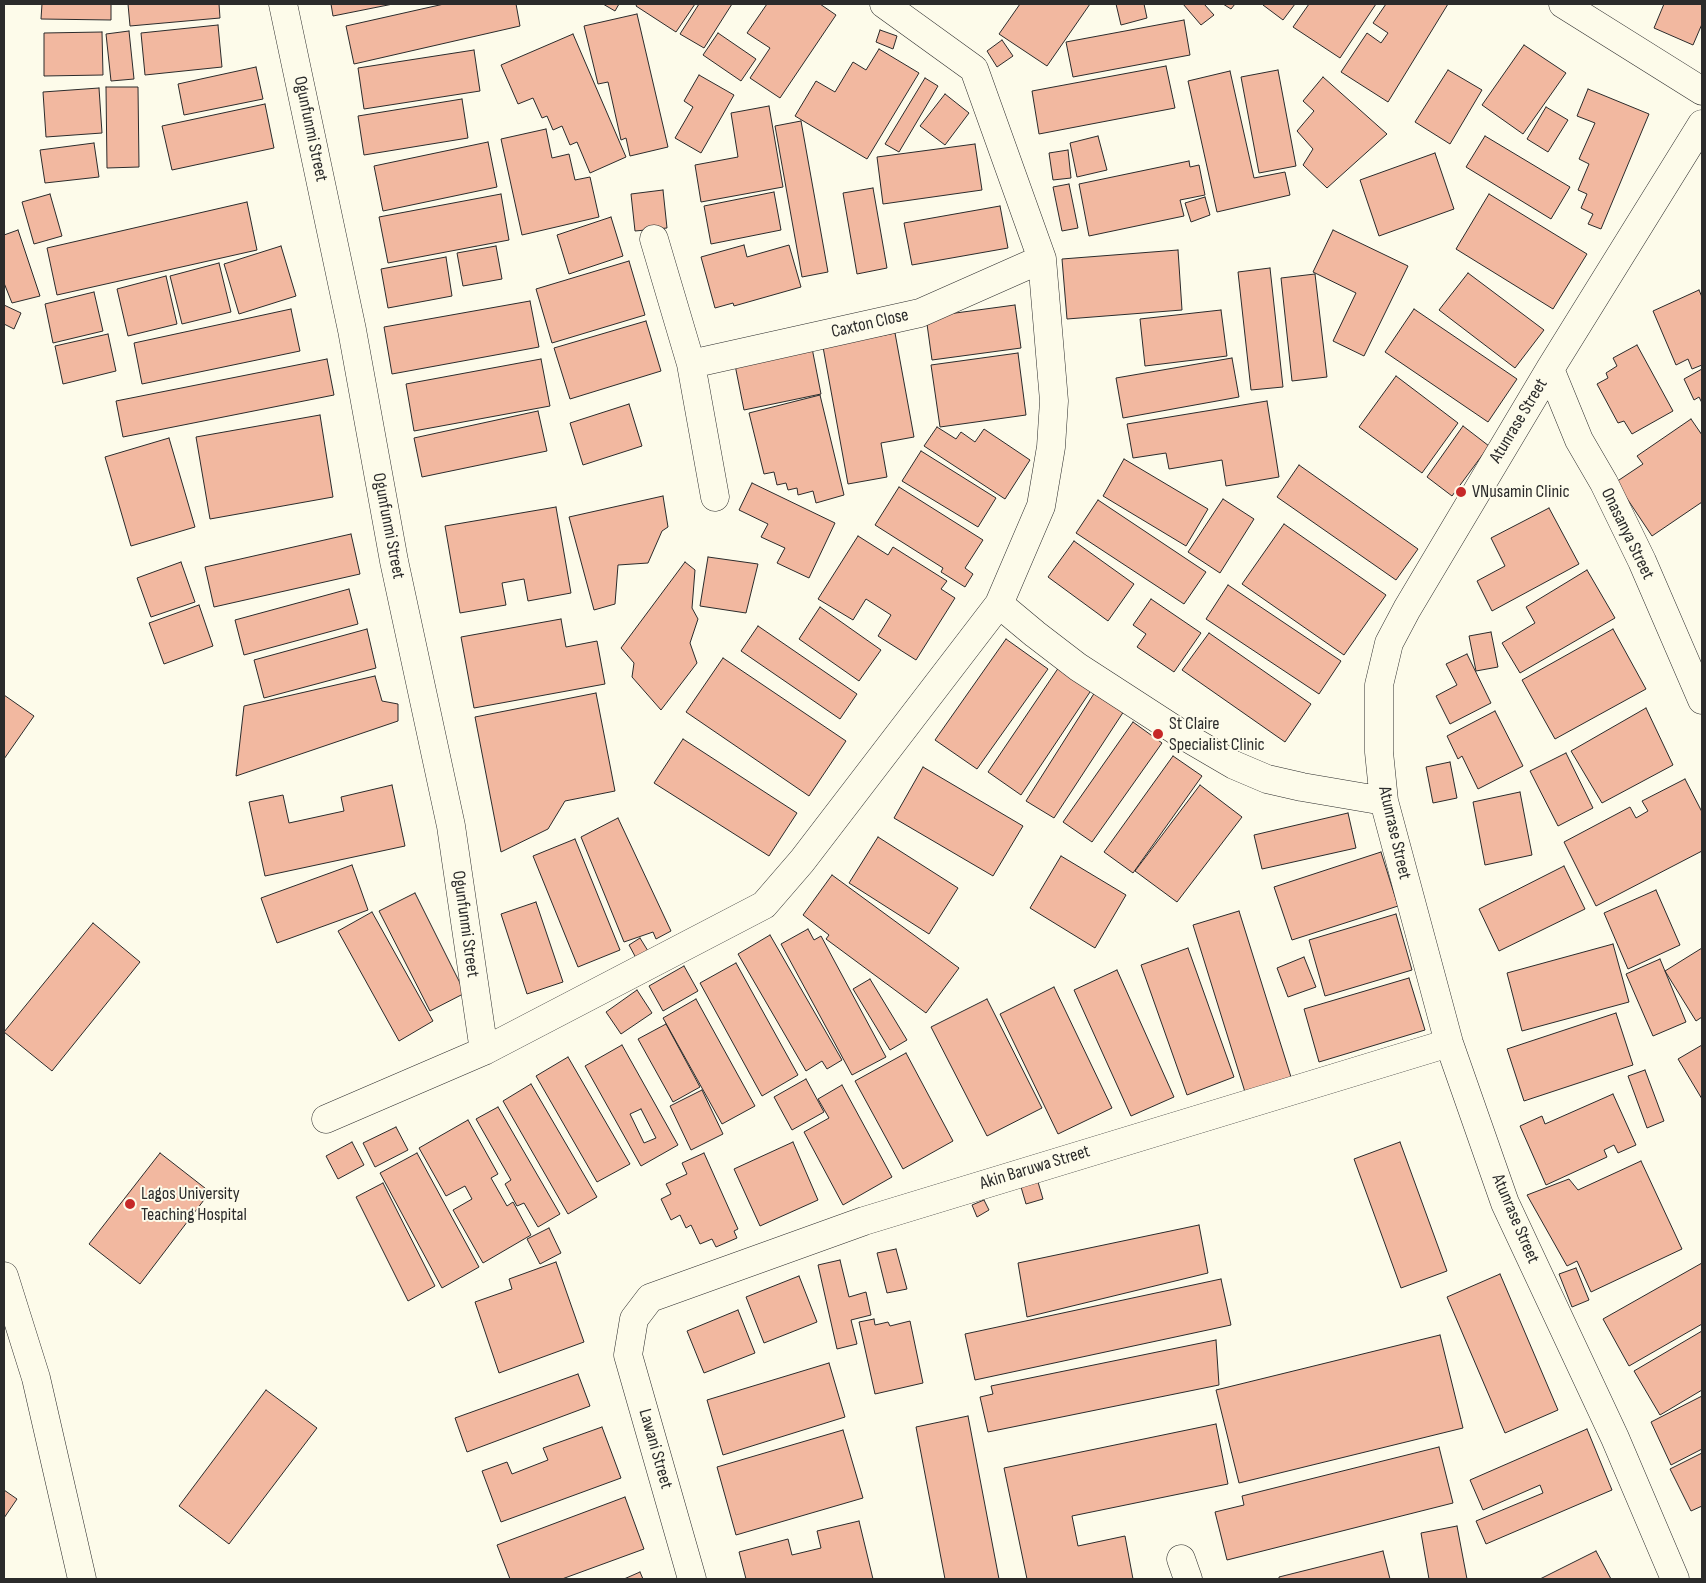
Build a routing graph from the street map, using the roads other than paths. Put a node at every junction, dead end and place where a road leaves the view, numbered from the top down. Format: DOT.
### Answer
graph roads {
  1 [pos="283,4"];
  2 [pos="884,4"];
  3 [pos="1563,4"];
  4 [pos="1702,91"];
  5 [pos="1702,124"];
  6 [pos="654,239"];
  7 [pos="1042,259"];
  8 [pos="691,364"];
  9 [pos="1550,369"];
  10 [pos="715,497"];
  11 [pos="1000,604"];
  12 [pos="1702,700"];
  13 [pos="1384,801"];
  14 [pos="1450,1043"];
  15 [pos="484,1051"];
  16 [pos="326,1118"];
  17 [pos="4,1276"];
  18 [pos="634,1319"];
  19 [pos="82,1579"];
  20 [pos="692,1579"];
  21 [pos="1675,1579"];
  1 -- 15 [label="street, Ogunfunmi Street"];
  2 -- 7 [label="street"];
  3 -- 4 [label="street"];
  5 -- 9 [label="street, Atunrase Street"];
  6 -- 8 [label="street"];
  7 -- 8 [label="street, Caxton Close"];
  7 -- 11 [label="street"];
  8 -- 10 [label="street"];
  9 -- 12 [label="street, Onasanya Street"];
  9 -- 13 [label="street, Atunrase Street"];
  11 -- 13 [label="street"];
  11 -- 15 [label="street"];
  13 -- 14 [label="street, Atunrase Street"];
  14 -- 18 [label="street, Akin Baruwa Street"];
  14 -- 21 [label="street, Atunrase Street"];
  15 -- 16 [label="street"];
  17 -- 19 [label="street"];
  18 -- 20 [label="street, Lawani Street"];
}
